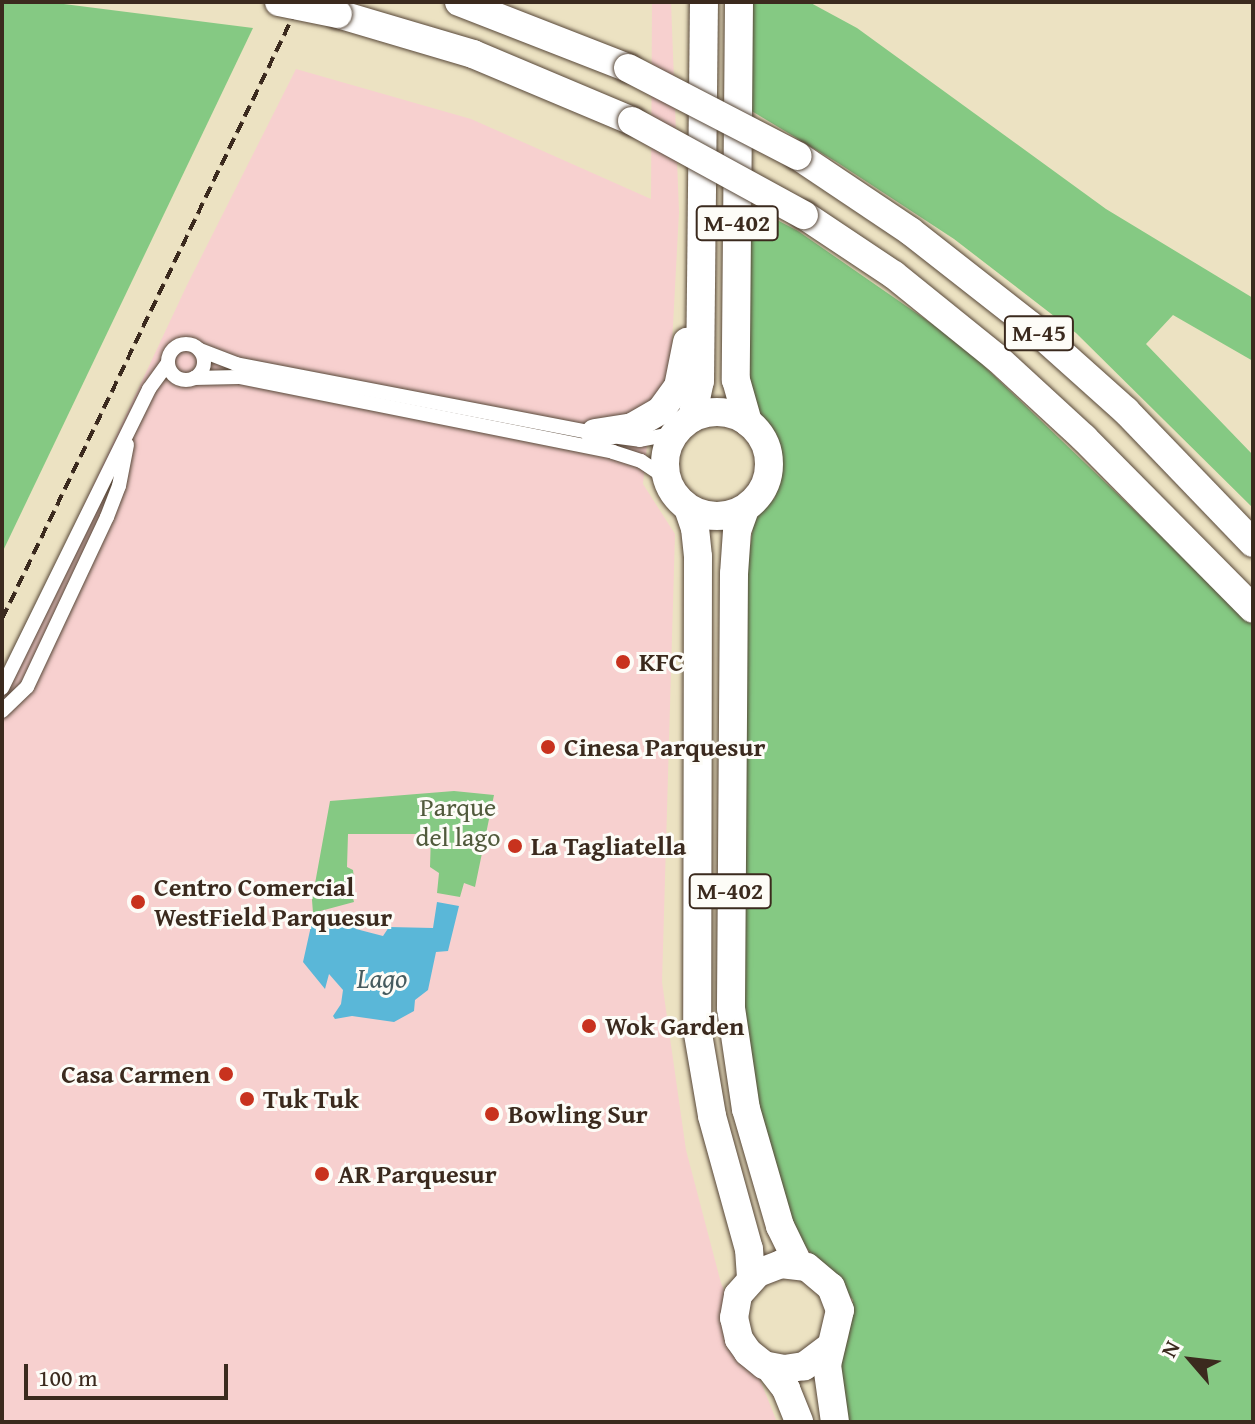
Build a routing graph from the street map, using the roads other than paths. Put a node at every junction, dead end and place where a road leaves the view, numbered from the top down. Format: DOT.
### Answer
graph roads {
  1 [pos="279,2"];
  2 [pos="459,2"];
  3 [pos="704,2"];
  4 [pos="739,2"];
  5 [pos="702,263"];
  6 [pos="200,350"];
  7 [pos="168,363"];
  8 [pos="194,378"];
  9 [pos="1126,411"];
  10 [pos="134,422"];
  11 [pos="748,422"];
  12 [pos="683,426"];
  13 [pos="595,433"];
  14 [pos="666,478"];
  15 [pos="688,508"];
  16 [pos="745,509"];
  17 [pos="1253,520"];
  18 [pos="1253,543"];
  19 [pos="1253,609"];
  20 [pos="2,688"];
  21 [pos="2,711"];
  22 [pos="799,1265"];
  23 [pos="751,1278"];
  24 [pos="831,1346"];
  25 [pos="769,1367"];
  26 [pos="799,1422"];
  27 [pos="835,1422"];
  1 -- 19 [label="highway, M-45, bridge"];
  2 -- 9 [label="highway, M-45, bridge"];
  3 -- 5 [label="highway, M-402"];
  4 -- 11 [label="highway, M-402"];
  5 -- 12 [label="highway, M-402"];
  5 -- 13 [label="highway"];
  6 -- 7 [label="street"];
  6 -- 8 [label="street"];
  6 -- 13 [label="street"];
  7 -- 8 [label="street"];
  7 -- 10 [label="street"];
  8 -- 14 [label="street"];
  9 -- 17 [label="highway"];
  9 -- 18 [label="highway, M-45"];
  10 -- 20 [label="street"];
  10 -- 21 [label="street"];
  11 -- 12 [label="highway"];
  11 -- 16 [label="highway, M-402"];
  12 -- 13 [label="street"];
  12 -- 14 [label="highway, M-402"];
  14 -- 15 [label="highway, M-402"];
  15 -- 16 [label="highway"];
  15 -- 23 [label="highway, M-402"];
  16 -- 22 [label="highway, M-402"];
  22 -- 23 [label="highway"];
  22 -- 24 [label="highway"];
  23 -- 25 [label="highway"];
  24 -- 25 [label="highway"];
  24 -- 27 [label="highway"];
  25 -- 26 [label="highway"];
}
